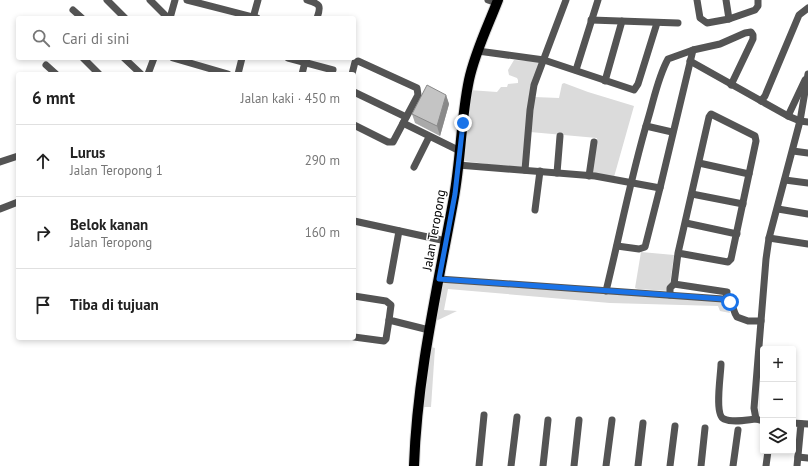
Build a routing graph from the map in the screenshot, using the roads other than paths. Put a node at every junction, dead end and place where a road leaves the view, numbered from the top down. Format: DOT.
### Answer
graph roads {
  1 [pos="107,0"];
  2 [pos="150,0"];
  3 [pos="175,0"];
  4 [pos="187,0"];
  5 [pos="258,0"];
  6 [pos="306,0"];
  7 [pos="566,0"];
  8 [pos="598,0"];
  9 [pos="697,0"];
  10 [pos="726,0"];
  11 [pos="758,0"];
  12 [pos="494,1"];
  13 [pos="808,8"];
  14 [pos="73,10"];
  15 [pos="80,16"];
  16 [pos="123,16"];
  17 [pos="167,16"];
  18 [pos="170,16"];
  19 [pos="247,16"];
  20 [pos="254,16"];
  21 [pos="318,16"];
  22 [pos="729,19"];
  23 [pos="591,20"];
  24 [pos="622,21"];
  25 [pos="657,22"];
  26 [pos="678,23"];
  27 [pos="693,50"];
  28 [pos="478,51"];
  29 [pos="85,60"];
  30 [pos="126,60"];
  31 [pos="153,60"];
  32 [pos="180,60"];
  33 [pos="242,60"];
  34 [pos="306,60"];
  35 [pos="544,60"];
  36 [pos="690,61"];
  37 [pos="46,65"];
  38 [pos="332,70"];
  39 [pos="576,70"];
  40 [pos="54,72"];
  41 [pos="98,72"];
  42 [pos="139,72"];
  43 [pos="149,72"];
  44 [pos="221,72"];
  45 [pos="238,72"];
  46 [pos="303,72"];
  47 [pos="352,72"];
  48 [pos="808,74"];
  49 [pos="605,81"];
  50 [pos="731,85"];
  51 [pos="807,91"];
  52 [pos="356,93"];
  53 [pos="761,102"];
  54 [pos="788,116"];
  55 [pos="404,120"];
  56 [pos="800,121"];
  57 [pos="808,122"];
  58 [pos="356,125"];
  59 [pos="646,126"];
  60 [pos="672,132"];
  61 [pos="560,136"];
  62 [pos="429,137"];
  63 [pos="594,142"];
  64 [pos="460,151"];
  65 [pos="793,151"];
  66 [pos="808,153"];
  67 [pos="16,157"];
  68 [pos="0,162"];
  69 [pos="699,163"];
  70 [pos="458,165"];
  71 [pos="414,167"];
  72 [pos="525,170"];
  73 [pos="540,171"];
  74 [pos="557,173"];
  75 [pos="749,174"];
  76 [pos="590,176"];
  77 [pos="785,180"];
  78 [pos="631,182"];
  79 [pos="808,183"];
  80 [pos="660,188"];
  81 [pos="692,194"];
  82 [pos="16,203"];
  83 [pos="743,204"];
  84 [pos="0,209"];
  85 [pos="778,209"];
  86 [pos="535,210"];
  87 [pos="808,214"];
  88 [pos="356,221"];
  89 [pos="686,222"];
  90 [pos="399,231"];
  91 [pos="737,234"];
  92 [pos="769,238"];
  93 [pos="446,241"];
  94 [pos="808,244"];
  95 [pos="617,246"];
  96 [pos="678,253"];
  97 [pos="439,279"];
  98 [pos="390,281"];
  99 [pos="674,284"];
  100 [pos="606,291"];
  101 [pos="670,295"];
  102 [pos="356,296"];
  103 [pos="726,299"];
  104 [pos="389,320"];
  105 [pos="761,321"];
  106 [pos="429,330"];
  107 [pos="356,337"];
  108 [pos="721,364"];
  109 [pos="484,415"];
  110 [pos="517,417"];
  111 [pos="548,420"];
  112 [pos="579,420"];
  113 [pos="612,420"];
  114 [pos="759,420"];
  115 [pos="643,423"];
  116 [pos="804,424"];
  117 [pos="675,426"];
  118 [pos="705,428"];
  119 [pos="738,430"];
  120 [pos="768,454"];
  121 [pos="798,457"];
  122 [pos="808,458"];
  123 [pos="414,466"];
  124 [pos="479,466"];
  125 [pos="511,466"];
  126 [pos="543,466"];
  127 [pos="574,466"];
  128 [pos="606,466"];
  129 [pos="638,466"];
  130 [pos="670,466"];
  131 [pos="701,466"];
  132 [pos="733,466"];
  133 [pos="766,466"];
  134 [pos="797,466"];
  1 -- 16 [label="street"];
  2 -- 17 [label="street"];
  3 -- 18 [label="street"];
  4 -- 19 [label="street"];
  5 -- 20 [label="street"];
  6 -- 21 [label="street"];
  7 -- 35 [label="street"];
  8 -- 23 [label="street"];
  9 -- 22 [label="street"];
  10 -- 22 [label="street"];
  11 -- 22 [label="street"];
  12 -- 28 [label="main road, Jalan Teropong"];
  13 -- 53 [label="street"];
  14 -- 15 [label="street"];
  23 -- 24 [label="street"];
  23 -- 39 [label="street"];
  24 -- 25 [label="street"];
  24 -- 49 [label="street"];
  25 -- 26 [label="street"];
  25 -- 49 [label="street"];
  27 -- 36 [label="street"];
  27 -- 50 [label="street"];
  27 -- 59 [label="street"];
  28 -- 35 [label="street"];
  28 -- 64 [label="main road, Jalan Teropong"];
  29 -- 41 [label="street"];
  30 -- 42 [label="street"];
  31 -- 43 [label="street"];
  32 -- 44 [label="street"];
  33 -- 45 [label="street"];
  34 -- 38 [label="street"];
  34 -- 46 [label="street"];
  35 -- 39 [label="street"];
  35 -- 72 [label="street"];
  36 -- 50 [label="street"];
  36 -- 60 [label="street"];
  37 -- 40 [label="street"];
  39 -- 49 [label="street"];
  47 -- 55 [label="street"];
  48 -- 51 [label="street"];
  48 -- 54 [label="street"];
  50 -- 53 [label="street"];
  51 -- 56 [label="street"];
  52 -- 55 [label="street"];
  53 -- 54 [label="street"];
  54 -- 56 [label="street"];
  55 -- 58 [label="street"];
  55 -- 62 [label="street"];
  56 -- 57 [label="street"];
  56 -- 65 [label="street"];
  59 -- 60 [label="street"];
  59 -- 78 [label="street"];
  60 -- 80 [label="street"];
  61 -- 74 [label="street"];
  62 -- 64 [label="street"];
  62 -- 71 [label="street"];
  63 -- 76 [label="street"];
  64 -- 70 [label="main road, Jalan Teropong"];
  65 -- 66 [label="street"];
  65 -- 77 [label="street"];
  67 -- 68 [label="street"];
  69 -- 75 [label="street"];
  69 -- 75 [label="street"];
  69 -- 81 [label="street"];
  70 -- 72 [label="street"];
  70 -- 93 [label="main road, Jalan Teropong"];
  72 -- 73 [label="street"];
  73 -- 74 [label="street"];
  73 -- 86 [label="street"];
  74 -- 76 [label="street"];
  75 -- 83 [label="street"];
  76 -- 78 [label="street"];
  77 -- 79 [label="street"];
  77 -- 85 [label="street"];
  78 -- 80 [label="street"];
  78 -- 95 [label="street"];
  80 -- 95 [label="street"];
  81 -- 83 [label="street"];
  81 -- 89 [label="street"];
  82 -- 84 [label="street"];
  83 -- 91 [label="street"];
  85 -- 87 [label="street"];
  85 -- 92 [label="street"];
  88 -- 90 [label="street"];
  89 -- 91 [label="street"];
  89 -- 96 [label="street"];
  90 -- 93 [label="street"];
  90 -- 98 [label="street"];
  91 -- 96 [label="street"];
  92 -- 94 [label="street"];
  92 -- 105 [label="street"];
  93 -- 97 [label="main road, Jalan Teropong"];
  95 -- 100 [label="street"];
  96 -- 99 [label="street"];
  97 -- 100 [label="street"];
  97 -- 106 [label="main road, Jalan Teropong"];
  99 -- 101 [label="street"];
  99 -- 103 [label="street"];
  100 -- 101 [label="street"];
  101 -- 103 [label="street"];
  102 -- 104 [label="street"];
  103 -- 105 [label="street"];
  104 -- 106 [label="street"];
  104 -- 107 [label="street"];
  105 -- 114 [label="street"];
  106 -- 123 [label="main road, Jalan Teropong"];
  108 -- 114 [label="street"];
  109 -- 124 [label="street"];
  110 -- 125 [label="street"];
  111 -- 126 [label="street"];
  112 -- 127 [label="street"];
  113 -- 128 [label="street"];
  115 -- 129 [label="street"];
  116 -- 121 [label="street"];
  117 -- 130 [label="street"];
  118 -- 131 [label="street"];
  119 -- 132 [label="street"];
  120 -- 133 [label="street"];
  121 -- 122 [label="street"];
  121 -- 134 [label="street"];
}
